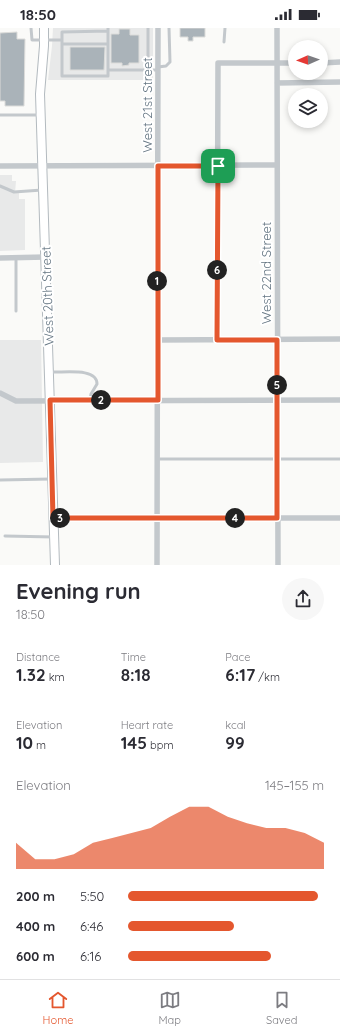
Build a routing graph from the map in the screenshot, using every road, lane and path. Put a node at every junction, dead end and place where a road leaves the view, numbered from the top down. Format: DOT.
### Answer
graph roads {
  1 [pos="31,28"];
  2 [pos="44,28"];
  3 [pos="148,28"];
  4 [pos="158,28"];
  5 [pos="169,28"];
  6 [pos="225,28"];
  7 [pos="277,28"];
  8 [pos="62,30"];
  9 [pos="108,30"];
  10 [pos="44,40"];
  11 [pos="62,42"];
  12 [pos="224,42"];
  13 [pos="108,44"];
  14 [pos="340,62"];
  15 [pos="277,63"];
  16 [pos="288,63"];
  17 [pos="328,63"];
  18 [pos="158,68"];
  19 [pos="108,70"];
  20 [pos="148,70"];
  21 [pos="277,82"];
  22 [pos="340,82"];
  23 [pos="0,115"];
  24 [pos="41,115"];
  25 [pos="277,165"];
  26 [pos="0,166"];
  27 [pos="43,166"];
  28 [pos="158,166"];
  29 [pos="218,166"];
  30 [pos="0,186"];
  31 [pos="44,190"];
  32 [pos="46,257"];
  33 [pos="0,258"];
  34 [pos="16,258"];
  35 [pos="16,312"];
  36 [pos="340,339"];
  37 [pos="157,340"];
  38 [pos="217,340"];
  39 [pos="277,340"];
  40 [pos="50,372"];
  41 [pos="0,393"];
  42 [pos="50,400"];
  43 [pos="90,400"];
  44 [pos="158,400"];
  45 [pos="277,400"];
  46 [pos="340,400"];
  47 [pos="158,459"];
  48 [pos="277,459"];
  49 [pos="340,459"];
  50 [pos="52,479"];
  51 [pos="0,480"];
  52 [pos="53,518"];
  53 [pos="157,518"];
  54 [pos="277,518"];
  55 [pos="340,518"];
  56 [pos="5,536"];
  57 [pos="54,537"];
  58 [pos="55,565"];
  59 [pos="158,565"];
  60 [pos="278,565"];
  1 -- 10 [label="lane"];
  2 -- 10 [label="main road, West 20th Street"];
  3 -- 20 [label="lane"];
  4 -- 18 [label="street, West 21st Street"];
  5 -- 18 [label="lane"];
  6 -- 12 [label="lane"];
  7 -- 15 [label="street, West 22nd Street"];
  8 -- 9 [label="lane"];
  8 -- 11 [label="lane"];
  9 -- 13 [label="lane"];
  10 -- 11 [label="lane"];
  10 -- 24 [label="main road, West 20th Street"];
  11 -- 13 [label="lane"];
  11 -- 19 [label="lane"];
  13 -- 19 [label="lane"];
  14 -- 17 [label="street"];
  15 -- 16 [label="street"];
  15 -- 21 [label="street, West 22nd Street"];
  15 -- 29 [label="street"];
  18 -- 20 [label="lane"];
  18 -- 28 [label="street, West 21st Street"];
  19 -- 20 [label="lane"];
  21 -- 22 [label="street"];
  21 -- 25 [label="street, West 22nd Street"];
  23 -- 24 [label="lane"];
  24 -- 27 [label="main road, West 20th Street"];
  25 -- 29 [label="street"];
  25 -- 39 [label="street, West 22nd Street"];
  26 -- 27 [label="street"];
  27 -- 28 [label="street"];
  27 -- 31 [label="main road, West 20th Street"];
  28 -- 29 [label="street"];
  28 -- 37 [label="street, West 21st Street"];
  29 -- 38 [label="street"];
  30 -- 31 [label="lane"];
  31 -- 32 [label="main road, West 20th Street"];
  32 -- 34 [label="street"];
  32 -- 40 [label="main road, West 20th Street"];
  33 -- 34 [label="street"];
  34 -- 35 [label="lane"];
  36 -- 39 [label="street"];
  37 -- 38 [label="street"];
  37 -- 44 [label="street, West 21st Street"];
  38 -- 39 [label="street"];
  39 -- 45 [label="street, West 22nd Street"];
  40 -- 42 [label="main road, West 20th Street"];
  40 -- 43 [label="lane"];
  41 -- 42 [label="street"];
  42 -- 43 [label="street"];
  42 -- 50 [label="main road, West 20th Street"];
  43 -- 44 [label="street"];
  44 -- 45 [label="street"];
  44 -- 47 [label="street, West 21st Street"];
  45 -- 46 [label="street"];
  45 -- 48 [label="street, West 22nd Street"];
  47 -- 48 [label="lane"];
  47 -- 53 [label="street, West 21st Street"];
  48 -- 49 [label="lane"];
  48 -- 54 [label="street, West 22nd Street"];
  50 -- 51 [label="lane"];
  50 -- 52 [label="main road, West 20th Street"];
  52 -- 53 [label="street"];
  52 -- 57 [label="main road, West 20th Street"];
  53 -- 54 [label="street"];
  53 -- 59 [label="street, West 21st Street"];
  54 -- 55 [label="street"];
  54 -- 60 [label="street, West 22nd Street"];
  56 -- 57 [label="lane"];
  57 -- 58 [label="main road, West 20th Street"];
}
